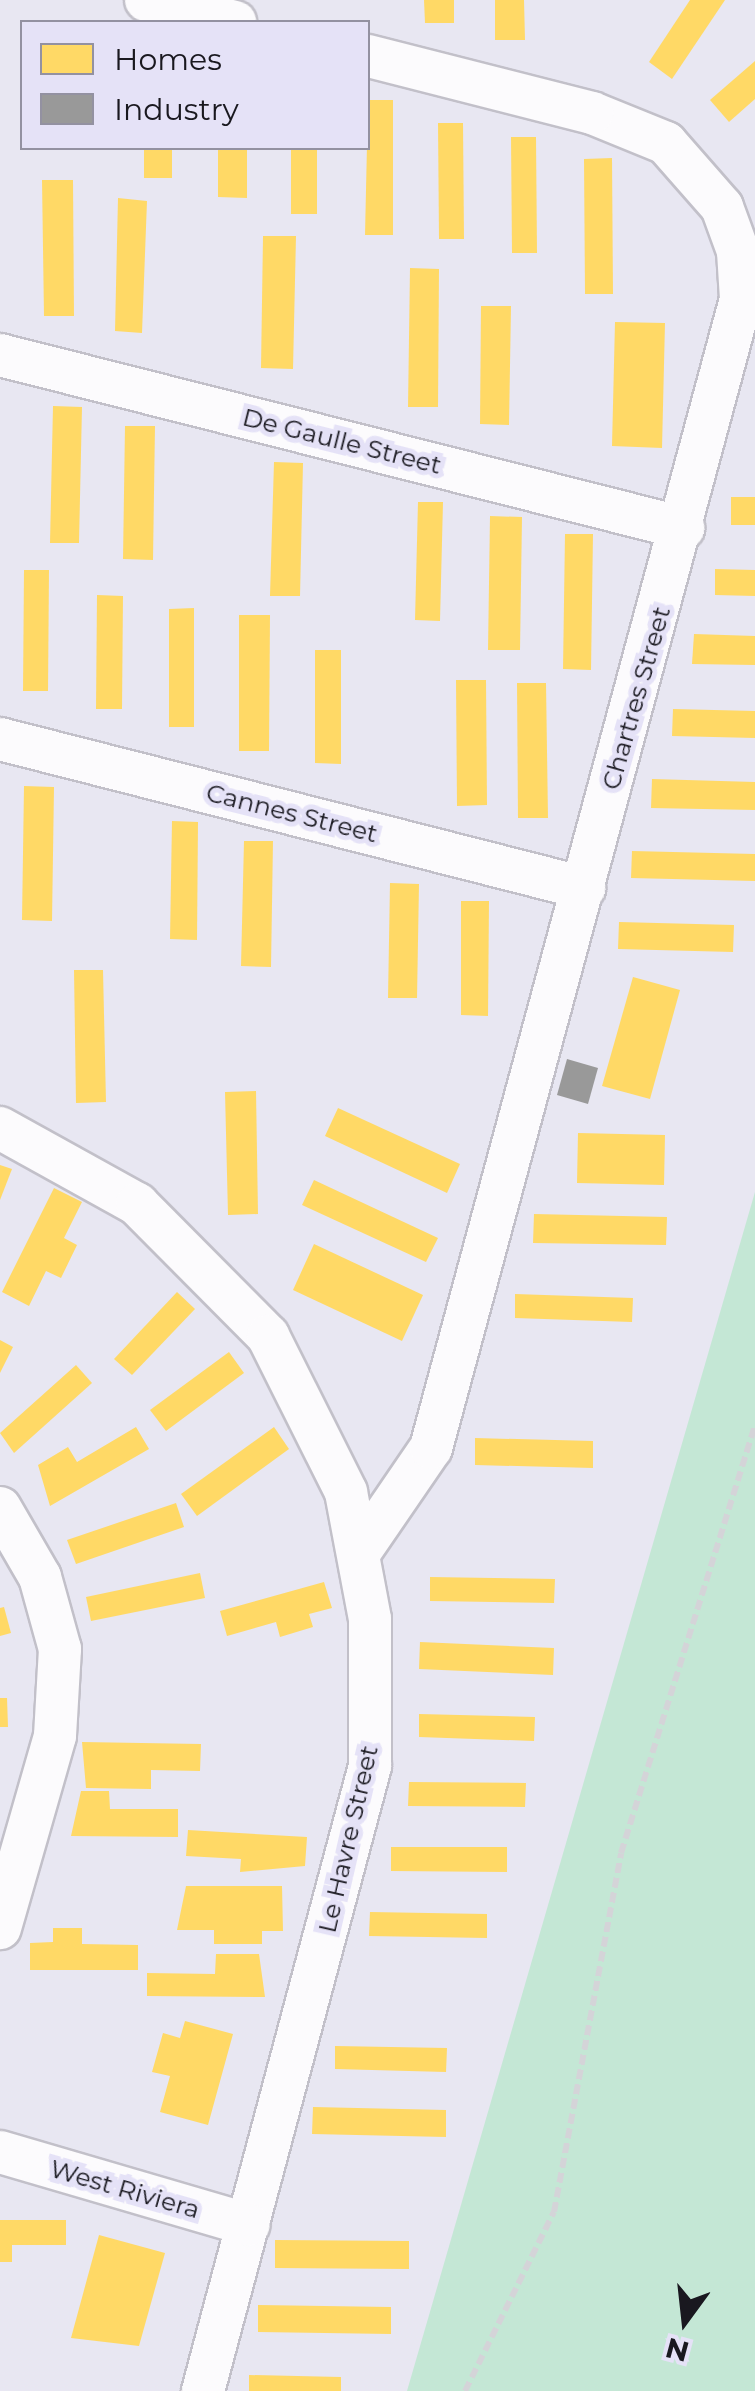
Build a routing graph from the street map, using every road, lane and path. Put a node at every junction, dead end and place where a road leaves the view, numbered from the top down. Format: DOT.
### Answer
graph roads {
  1 [pos="146,0"];
  2 [pos="227,20"];
  3 [pos="370,57"];
  4 [pos="0,354"];
  5 [pos="684,528"];
  6 [pos="0,739"];
  7 [pos="584,888"];
  8 [pos="0,1128"];
  9 [pos="755,1426"];
  10 [pos="0,1508"];
  11 [pos="359,1553"];
  12 [pos="0,1928"];
  13 [pos="0,2152"];
  14 [pos="249,2225"];
  15 [pos="203,2391"];
  16 [pos="465,2391"];
  1 -- 2 [label="street"];
  3 -- 5 [label="street, Chartres Street"];
  4 -- 5 [label="street, De Gaulle Street"];
  5 -- 7 [label="street, Chartres Street"];
  6 -- 7 [label="street, Cannes Street"];
  7 -- 11 [label="street, Chartres Street"];
  8 -- 11 [label="street, Le Havre Street"];
  9 -- 16 [label="path"];
  10 -- 12 [label="street"];
  11 -- 14 [label="street, Le Havre Street"];
  13 -- 14 [label="street, West Riviera"];
  14 -- 15 [label="street, Le Havre Street"];
}
